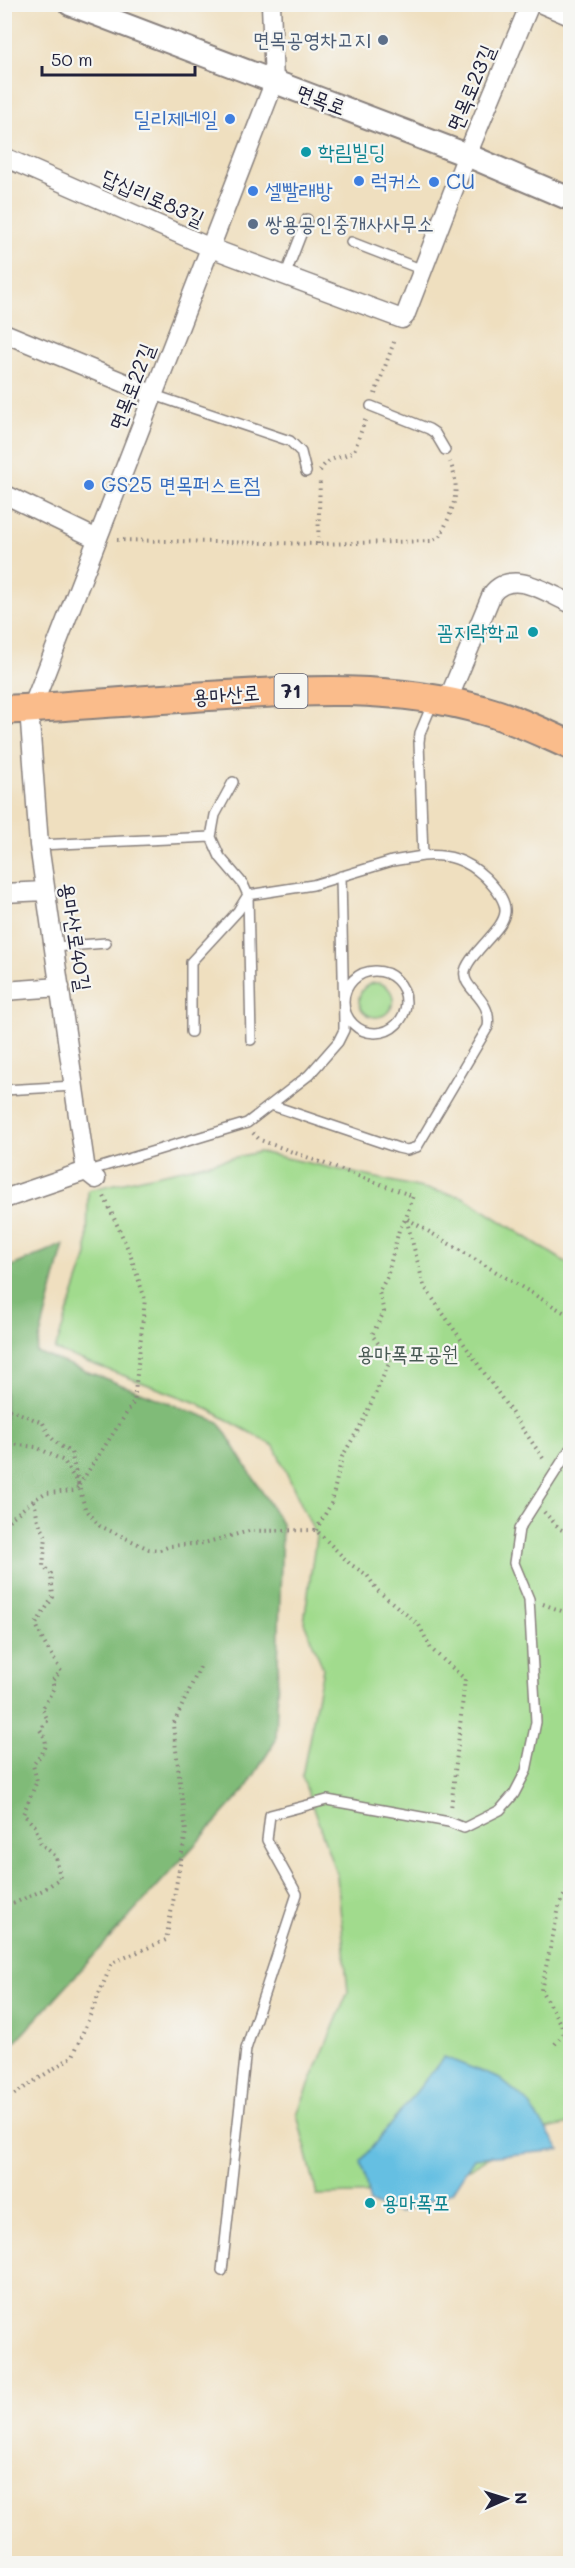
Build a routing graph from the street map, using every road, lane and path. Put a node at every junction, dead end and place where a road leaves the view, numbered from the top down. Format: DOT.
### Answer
graph roads {
  1 [pos="70,4"];
  2 [pos="272,4"];
  3 [pos="530,4"];
  4 [pos="542,4"];
  5 [pos="570,16"];
  6 [pos="274,83"];
  7 [pos="467,155"];
  8 [pos="4,157"];
  9 [pos="570,199"];
  10 [pos="307,219"];
  11 [pos="351,242"];
  12 [pos="211,248"];
  13 [pos="423,270"];
  14 [pos="285,276"];
  15 [pos="402,319"];
  16 [pos="4,333"];
  17 [pos="394,342"];
  18 [pos="154,395"];
  19 [pos="370,406"];
  20 [pos="444,450"];
  21 [pos="306,472"];
  22 [pos="4,494"];
  23 [pos="98,539"];
  24 [pos="318,544"];
  25 [pos="570,603"];
  26 [pos="441,701"];
  27 [pos="22,709"];
  28 [pos="570,745"];
  29 [pos="233,782"];
  30 [pos="211,837"];
  31 [pos="39,845"];
  32 [pos="423,856"];
  33 [pos="341,876"];
  34 [pos="45,891"];
  35 [pos="4,893"];
  36 [pos="248,895"];
  37 [pos="106,944"];
  38 [pos="55,947"];
  39 [pos="60,987"];
  40 [pos="4,991"];
  41 [pos="344,1002"];
  42 [pos="190,1032"];
  43 [pos="251,1040"];
  44 [pos="75,1086"];
  45 [pos="4,1090"];
  46 [pos="271,1105"];
  47 [pos="244,1124"];
  48 [pos="91,1175"];
  49 [pos="4,1199"];
  50 [pos="406,1218"];
  51 [pos="570,1316"];
  52 [pos="4,1410"];
  53 [pos="4,1443"];
  54 [pos="570,1449"];
  55 [pos="554,1475"];
  56 [pos="79,1486"];
  57 [pos="34,1500"];
  58 [pos="536,1502"];
  59 [pos="4,1524"];
  60 [pos="316,1530"];
  61 [pos="570,1534"];
  62 [pos="529,1599"];
  63 [pos="570,1614"];
  64 [pos="200,1667"];
  65 [pos="449,1822"];
  66 [pos="570,1885"];
  67 [pos="4,1908"];
  68 [pos="570,2026"];
  69 [pos="568,2032"];
  70 [pos="555,2044"];
  71 [pos="4,2101"];
  72 [pos="222,2271"];
  1 -- 6 [label="street, 면목로"];
  2 -- 6 [label="street"];
  3 -- 7 [label="street, 면목로23길"];
  4 -- 5 [label="street"];
  6 -- 7 [label="street, 면목로"];
  6 -- 12 [label="street, 면목로22길"];
  7 -- 9 [label="street, 면목로"];
  7 -- 13 [label="street, 면목로23길"];
  8 -- 12 [label="street, 답십리로83길"];
  10 -- 14 [label="lane"];
  11 -- 13 [label="lane"];
  12 -- 14 [label="street, 답십리로83길"];
  12 -- 18 [label="street, 면목로22길"];
  13 -- 15 [label="street, 면목로23길"];
  14 -- 15 [label="street, 답십리로83길"];
  16 -- 18 [label="street"];
  17 -- 19 [label="path"];
  18 -- 21 [label="lane"];
  18 -- 23 [label="street, 면목로22길"];
  19 -- 20 [label="lane"];
  19 -- 24 [label="path"];
  20 -- 24 [label="path"];
  22 -- 23 [label="street"];
  23 -- 24 [label="path"];
  23 -- 27 [label="street, 면목로22길"];
  25 -- 26 [label="street"];
  26 -- 27 [label="main road, 용마산로 / 71"];
  26 -- 28 [label="main road, 용마산로 / 71"];
  26 -- 32 [label="lane"];
  27 -- 31 [label="street, 용마산로40길"];
  29 -- 30 [label="lane"];
  30 -- 31 [label="lane"];
  30 -- 36 [label="lane"];
  31 -- 34 [label="street, 용마산로40길"];
  32 -- 33 [label="lane"];
  32 -- 46 [label="lane"];
  33 -- 36 [label="lane"];
  33 -- 41 [label="lane"];
  34 -- 35 [label="street"];
  34 -- 38 [label="street, 용마산로40길"];
  36 -- 42 [label="lane"];
  36 -- 43 [label="lane"];
  37 -- 38 [label="lane"];
  38 -- 39 [label="street, 용마산로40길"];
  39 -- 40 [label="street"];
  39 -- 44 [label="street, 용마산로40길"];
  41 -- 41 [label="lane"];
  41 -- 46 [label="lane"];
  44 -- 45 [label="lane"];
  44 -- 48 [label="street, 용마산로40길"];
  46 -- 47 [label="lane"];
  47 -- 48 [label="lane"];
  47 -- 50 [label="path"];
  48 -- 49 [label="street"];
  48 -- 56 [label="path"];
  50 -- 51 [label="path"];
  50 -- 55 [label="path"];
  50 -- 60 [label="path"];
  52 -- 56 [label="path"];
  53 -- 56 [label="path"];
  54 -- 55 [label="lane"];
  55 -- 58 [label="lane"];
  56 -- 57 [label="path"];
  56 -- 60 [label="path"];
  57 -- 59 [label="path"];
  57 -- 67 [label="path"];
  58 -- 61 [label="path"];
  58 -- 62 [label="lane"];
  60 -- 65 [label="path"];
  62 -- 63 [label="path"];
  62 -- 65 [label="lane"];
  64 -- 71 [label="path"];
  65 -- 72 [label="lane"];
  66 -- 69 [label="path"];
  68 -- 69 [label="path"];
  69 -- 70 [label="path"];
}
